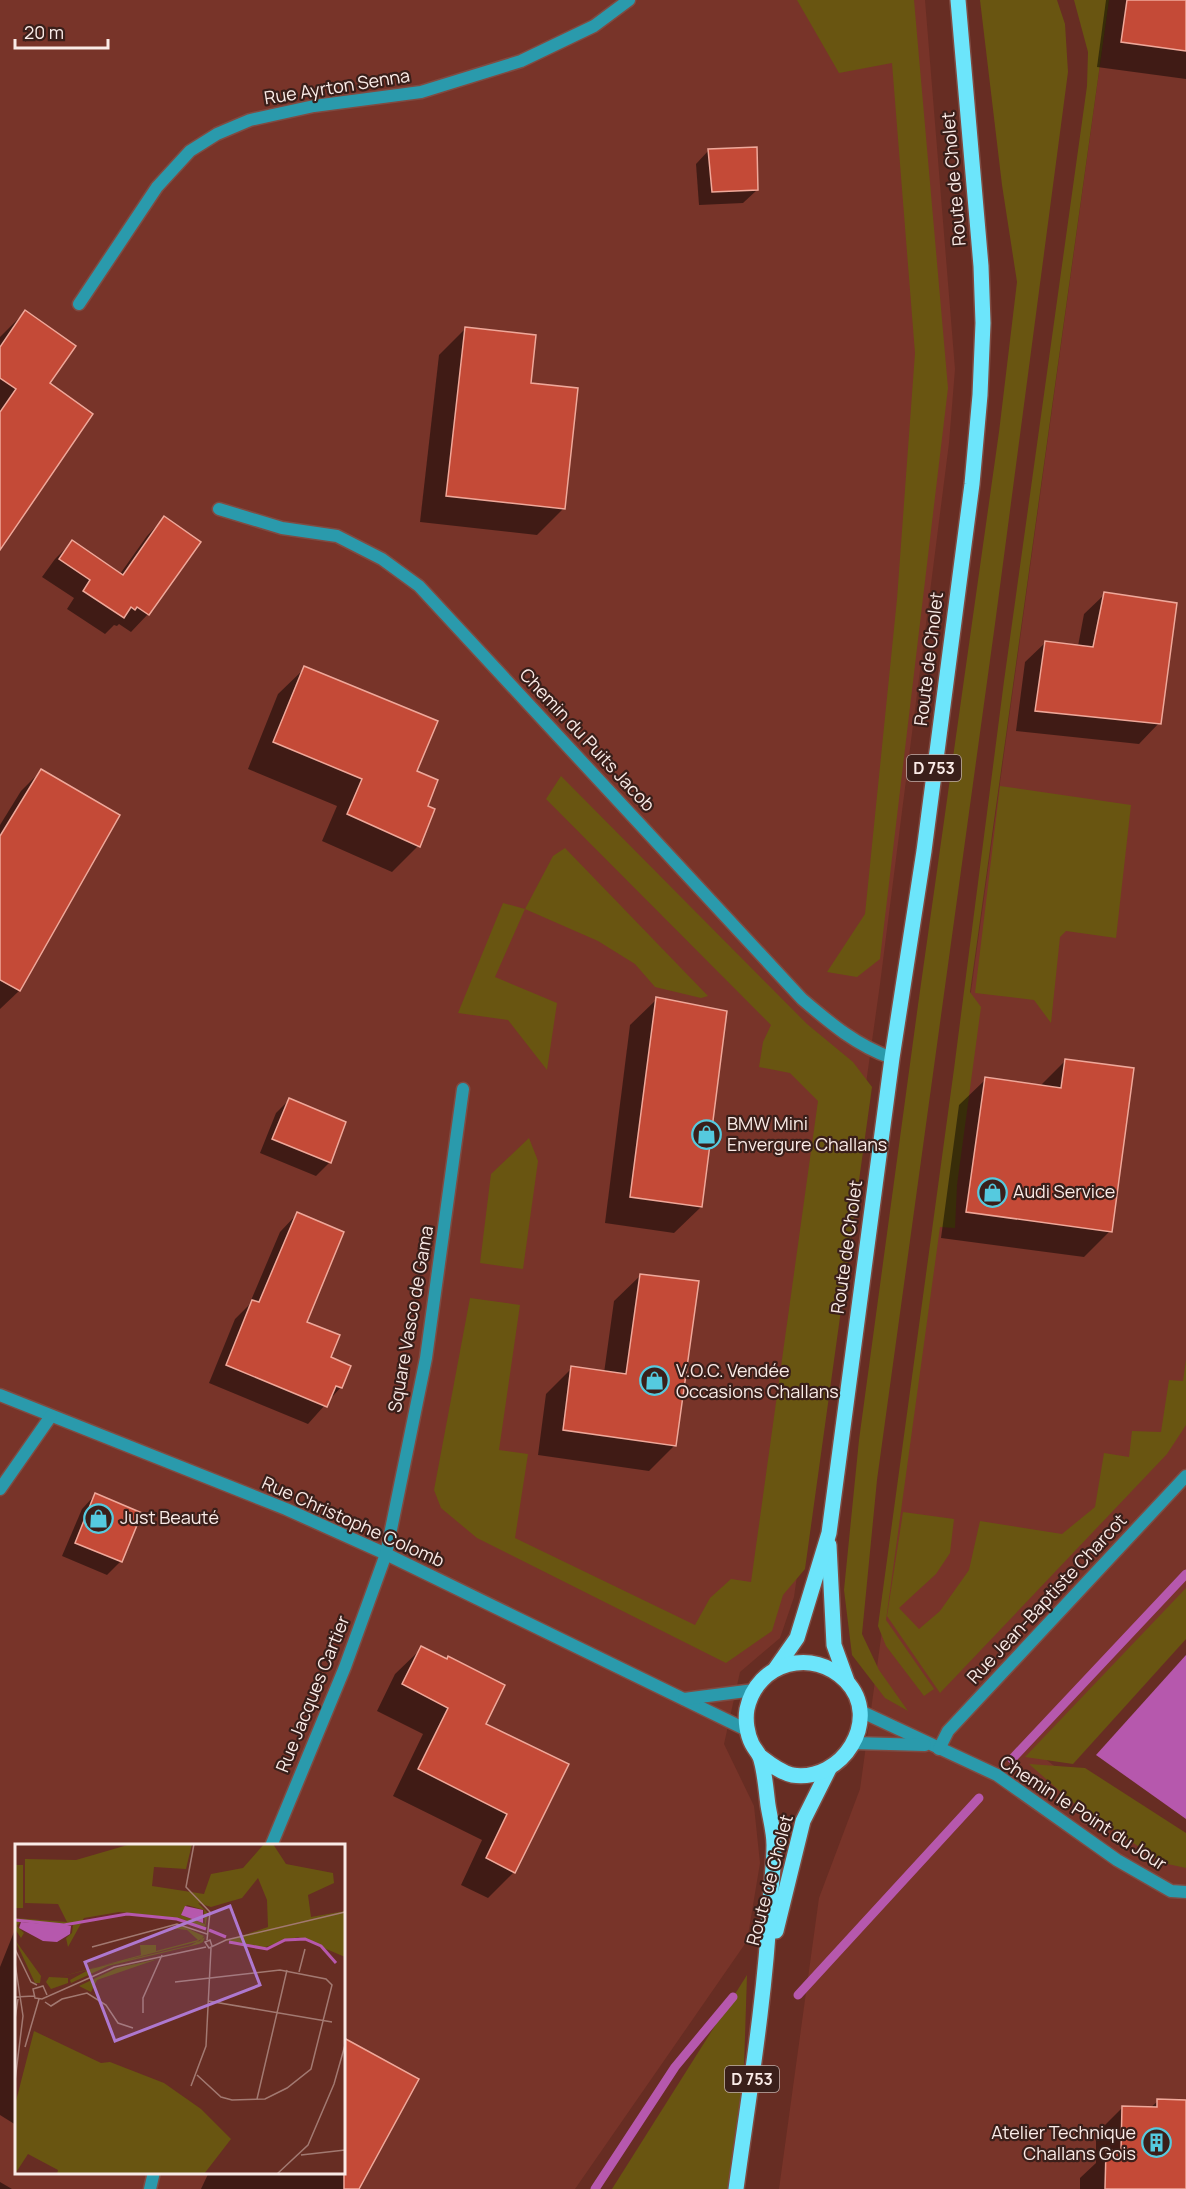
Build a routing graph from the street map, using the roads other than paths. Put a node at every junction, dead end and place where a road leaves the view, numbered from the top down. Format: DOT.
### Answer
graph roads {
  1 [pos="629,0"];
  2 [pos="958,0"];
  3 [pos="80,304"];
  4 [pos="219,509"];
  5 [pos="892,1058"];
  6 [pos="463,1089"];
  7 [pos="0,1395"];
  8 [pos="51,1416"];
  9 [pos="1186,1476"];
  10 [pos="0,1489"];
  11 [pos="829,1533"];
  12 [pos="386,1554"];
  13 [pos="776,1668"];
  14 [pos="847,1682"];
  15 [pos="754,1690"];
  16 [pos="683,1699"];
  17 [pos="860,1711"];
  18 [pos="747,1730"];
  19 [pos="854,1743"];
  20 [pos="934,1747"];
  21 [pos="761,1757"];
  22 [pos="829,1769"];
  23 [pos="271,1844"];
  24 [pos="1186,1892"];
  25 [pos="767,1969"];
  26 [pos="153,2174"];
  27 [pos="150,2189"];
  28 [pos="736,2189"];
  1 -- 3 [label="street, Rue Ayrton Senna"];
  2 -- 5 [label="main road, Route de Cholet / D 753"];
  4 -- 5 [label="street, Chemin du Puits Jacob"];
  5 -- 11 [label="main road, Route de Cholet / D 753"];
  6 -- 12 [label="street, Square Vasco de Gama"];
  7 -- 8 [label="street, Rue Christophe Colomb"];
  8 -- 10 [label="street"];
  8 -- 12 [label="street, Rue Christophe Colomb"];
  9 -- 20 [label="street, Rue Jean-Baptiste Charcot"];
  11 -- 13 [label="main road, Route de Cholet / D 753"];
  11 -- 14 [label="main road, Route de Cholet / D 753"];
  12 -- 16 [label="street, Rue Christophe Colomb"];
  12 -- 23 [label="street, Rue Jacques Cartier"];
  13 -- 14 [label="main road"];
  13 -- 15 [label="main road"];
  14 -- 17 [label="main road"];
  15 -- 16 [label="street"];
  15 -- 18 [label="main road"];
  16 -- 18 [label="street, Rue Christophe Colomb"];
  17 -- 19 [label="main road"];
  17 -- 20 [label="street, Chemin le Point du Jour"];
  18 -- 21 [label="main road"];
  19 -- 20 [label="street"];
  19 -- 22 [label="main road"];
  20 -- 24 [label="street, Chemin le Point du Jour"];
  21 -- 22 [label="main road"];
  21 -- 25 [label="main road, Route de Cholet / D 753"];
  22 -- 25 [label="main road, Route de Cholet / D 753"];
  25 -- 28 [label="main road, Route de Cholet / D 753"];
  26 -- 27 [label="street"];
}
